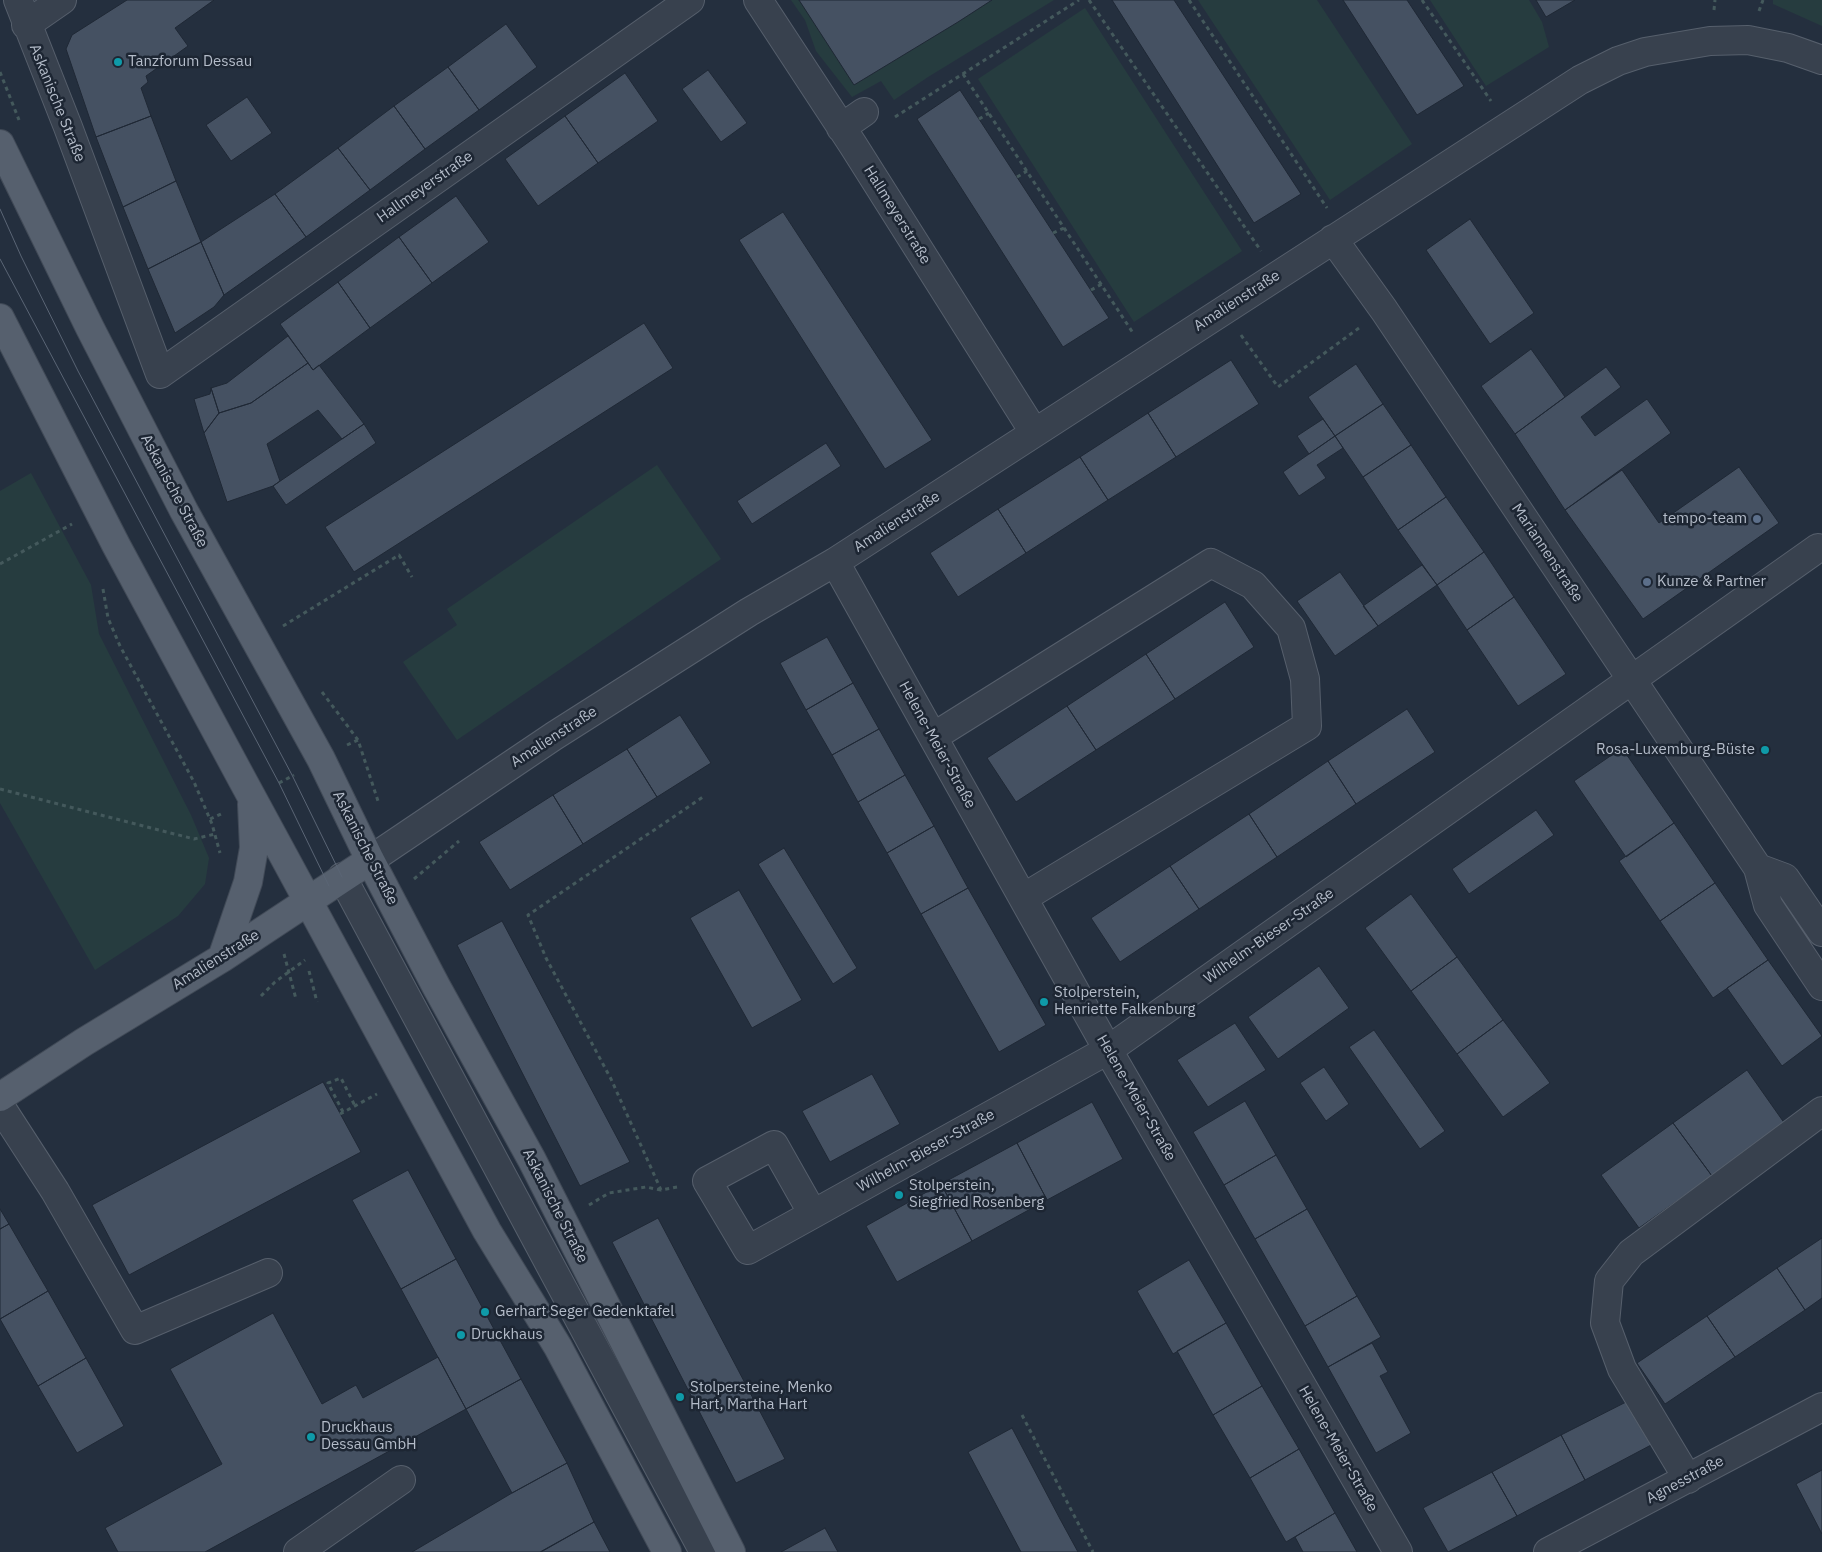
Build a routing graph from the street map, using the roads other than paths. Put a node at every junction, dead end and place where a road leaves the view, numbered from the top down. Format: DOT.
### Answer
graph roads {
  1 [pos="62,0"];
  2 [pos="690,0"];
  3 [pos="758,0"];
  4 [pos="22,12"];
  5 [pos="1822,60"];
  6 [pos="864,112"];
  7 [pos="841,128"];
  8 [pos="0,144"];
  9 [pos="1339,235"];
  10 [pos="0,318"];
  11 [pos="160,374"];
  12 [pos="1034,432"];
  13 [pos="1818,548"];
  14 [pos="835,562"];
  15 [pos="1631,679"];
  16 [pos="933,738"];
  17 [pos="252,798"];
  18 [pos="370,860"];
  19 [pos="1758,868"];
  20 [pos="326,888"];
  21 [pos="1023,898"];
  22 [pos="1822,932"];
  23 [pos="222,958"];
  24 [pos="1822,986"];
  25 [pos="1108,1050"];
  26 [pos="0,1097"];
  27 [pos="0,1106"];
  28 [pos="1822,1111"];
  29 [pos="814,1214"];
  30 [pos="268,1273"];
  31 [pos="1822,1407"];
  32 [pos="1688,1479"];
  33 [pos="400,1480"];
  34 [pos="298,1552"];
  35 [pos="667,1552"];
  36 [pos="687,1552"];
  37 [pos="704,1552"];
  38 [pos="731,1552"];
  39 [pos="1398,1552"];
  40 [pos="1548,1552"];
  1 -- 4 [label="street"];
  2 -- 11 [label="street, Hallmeyerstraße"];
  3 -- 7 [label="street, Hallmeyerstraße"];
  4 -- 11 [label="street, Askanische Straße"];
  5 -- 9 [label="street, Amalienstraße"];
  6 -- 7 [label="street"];
  7 -- 12 [label="street, Hallmeyerstraße"];
  8 -- 18 [label="main road, Askanische Straße"];
  9 -- 12 [label="street, Amalienstraße"];
  9 -- 15 [label="street, Mariannenstraße"];
  10 -- 17 [label="main road"];
  12 -- 14 [label="street, Amalienstraße"];
  13 -- 15 [label="street, Wilhelm-Bieser-Straße"];
  14 -- 16 [label="street, Helene-Meier-Straße"];
  14 -- 18 [label="street, Amalienstraße"];
  15 -- 19 [label="street, Mariannenstraße"];
  15 -- 25 [label="street, Wilhelm-Bieser-Straße"];
  16 -- 21 [label="street, Helene-Meier-Straße"];
  16 -- 21 [label="street"];
  17 -- 20 [label="main road"];
  17 -- 23 [label="main road"];
  18 -- 20 [label="main road, Amalienstraße"];
  18 -- 38 [label="main road, Askanische Straße"];
  19 -- 22 [label="street"];
  19 -- 24 [label="street, Mariannenstraße"];
  20 -- 23 [label="main road, Amalienstraße"];
  20 -- 35 [label="main road"];
  20 -- 36 [label="street"];
  20 -- 37 [label="street"];
  21 -- 25 [label="street, Helene-Meier-Straße"];
  23 -- 26 [label="main road, Amalienstraße"];
  25 -- 29 [label="street, Wilhelm-Bieser-Straße"];
  25 -- 39 [label="street, Helene-Meier-Straße"];
  27 -- 30 [label="street"];
  28 -- 32 [label="street"];
  29 -- 29 [label="street, Wilhelm-Bieser-Straße"];
  31 -- 32 [label="street, Agnesstraße"];
  32 -- 40 [label="street, Agnesstraße"];
  33 -- 34 [label="street"];
}
